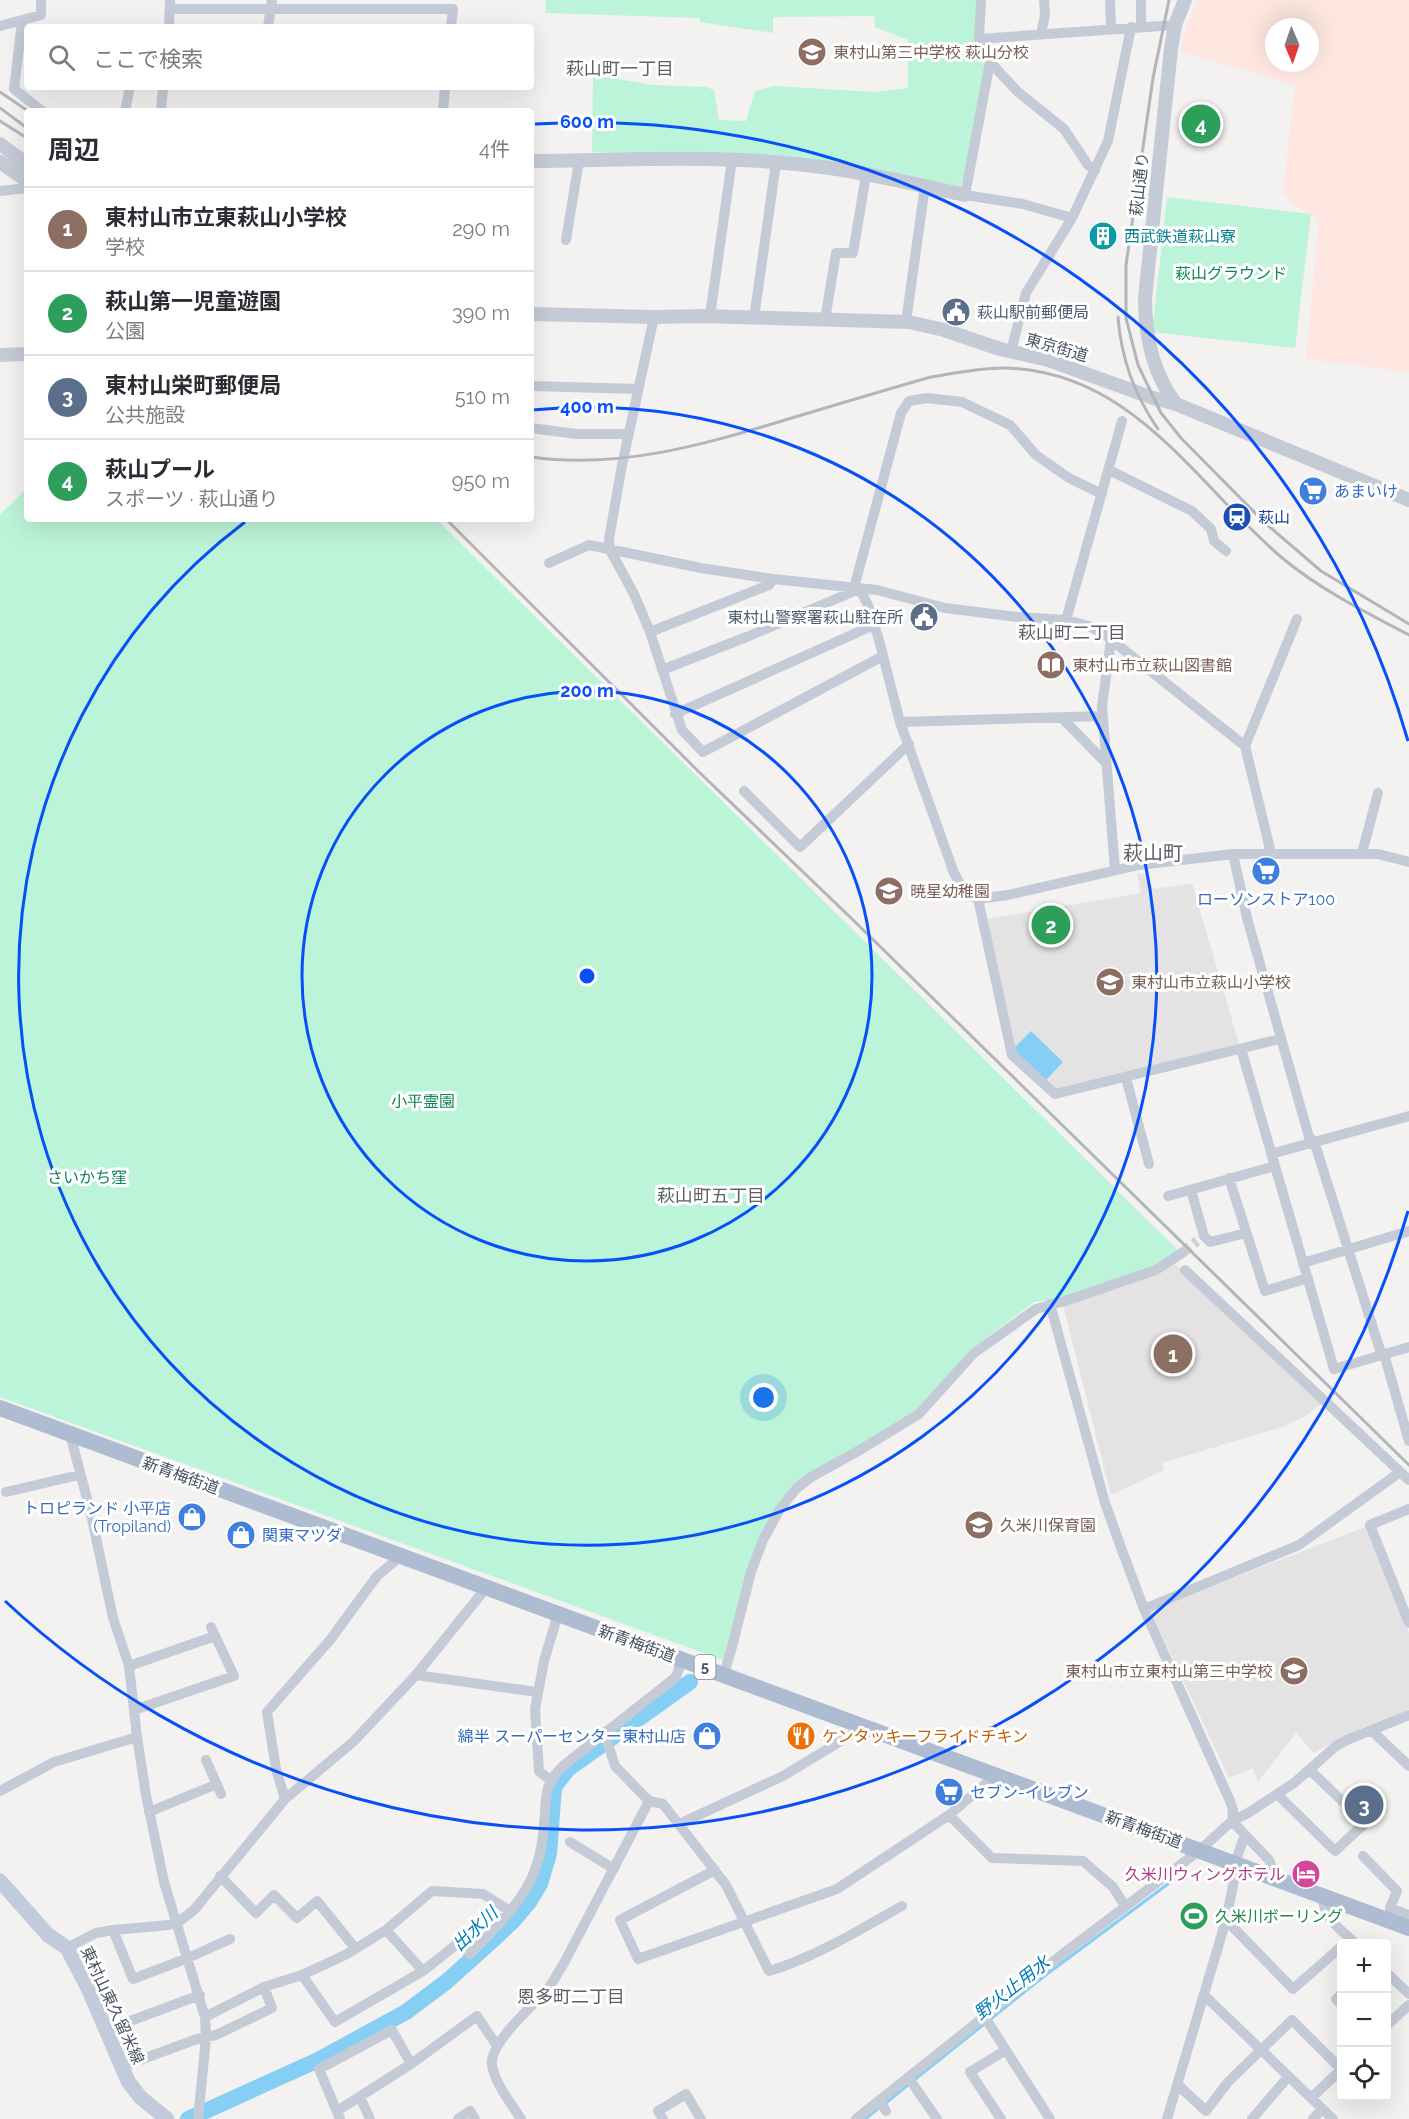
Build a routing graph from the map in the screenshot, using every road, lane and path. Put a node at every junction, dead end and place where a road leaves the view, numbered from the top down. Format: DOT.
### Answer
graph roads {
  1 [pos="41,0"];
  2 [pos="981,0"];
  3 [pos="1044,0"];
  4 [pos="1110,0"];
  5 [pos="1141,0"];
  6 [pos="1185,0"];
  7 [pos="170,5"];
  8 [pos="272,5"];
  9 [pos="389,5"];
  10 [pos="22,22"];
  11 [pos="169,24"];
  12 [pos="269,24"];
  13 [pos="451,24"];
  14 [pos="1175,25"];
  15 [pos="0,26"];
  16 [pos="1136,27"];
  17 [pos="1111,28"];
  18 [pos="1041,34"];
  19 [pos="979,39"];
  20 [pos="990,62"];
  21 [pos="129,90"];
  22 [pos="163,90"];
  23 [pos="445,90"];
  24 [pos="38,108"];
  25 [pos="126,108"];
  26 [pos="160,108"];
  27 [pos="443,108"];
  28 [pos="0,144"];
  29 [pos="732,160"];
  30 [pos="534,161"];
  31 [pos="579,161"];
  32 [pos="0,162"];
  33 [pos="24,162"];
  34 [pos="776,163"];
  35 [pos="1095,170"];
  36 [pos="867,175"];
  37 [pos="24,179"];
  38 [pos="925,186"];
  39 [pos="24,188"];
  40 [pos="0,190"];
  41 [pos="965,195"];
  42 [pos="1072,218"];
  43 [pos="566,240"];
  44 [pos="534,314"];
  45 [pos="710,316"];
  46 [pos="654,317"];
  47 [pos="754,318"];
  48 [pos="825,320"];
  49 [pos="906,322"];
  50 [pos="1011,351"];
  51 [pos="24,354"];
  52 [pos="0,355"];
  53 [pos="534,386"];
  54 [pos="638,389"];
  55 [pos="1176,404"];
  56 [pos="1122,421"];
  57 [pos="534,428"];
  58 [pos="629,434"];
  59 [pos="1109,470"];
  60 [pos="1102,494"];
  61 [pos="1409,500"];
  62 [pos="610,550"];
  63 [pos="1226,551"];
  64 [pos="549,563"];
  65 [pos="773,579"];
  66 [pos="856,588"];
  67 [pos="1297,619"];
  68 [pos="1066,620"];
  69 [pos="874,625"];
  70 [pos="650,632"];
  71 [pos="1111,640"];
  72 [pos="883,656"];
  73 [pos="662,670"];
  74 [pos="675,714"];
  75 [pos="1102,716"];
  76 [pos="1062,718"];
  77 [pos="900,722"];
  78 [pos="909,744"];
  79 [pos="1245,746"];
  80 [pos="1106,763"];
  81 [pos="744,791"];
  82 [pos="1378,793"];
  83 [pos="1271,853"];
  84 [pos="1233,854"];
  85 [pos="1362,854"];
  86 [pos="1409,862"];
  87 [pos="1115,870"];
  88 [pos="978,899"];
  89 [pos="1280,1039"];
  90 [pos="1241,1049"];
  91 [pos="1126,1078"];
  92 [pos="1409,1116"];
  93 [pos="1314,1141"];
  94 [pos="1272,1154"];
  95 [pos="1149,1164"];
  96 [pos="1275,1166"];
  97 [pos="1229,1178"];
  98 [pos="1191,1190"];
  99 [pos="1168,1196"];
  100 [pos="1409,1231"];
  101 [pos="1246,1233"];
  102 [pos="1349,1248"];
  103 [pos="1182,1253"];
  104 [pos="1303,1263"];
  105 [pos="1185,1270"];
  106 [pos="1308,1278"];
  107 [pos="1050,1305"];
  108 [pos="1409,1347"];
  109 [pos="1384,1354"];
  110 [pos="0,1408"];
  111 [pos="70,1434"];
  112 [pos="1409,1441"];
  113 [pos="1400,1472"];
  114 [pos="80,1475"];
  115 [pos="1409,1480"];
  116 [pos="6,1492"];
  117 [pos="1409,1509"];
  118 [pos="401,1556"];
  119 [pos="486,1588"];
  120 [pos="1144,1609"];
  121 [pos="558,1614"];
  122 [pos="1409,1623"];
  123 [pos="682,1660"];
  124 [pos="129,1666"];
  125 [pos="724,1674"];
  126 [pos="416,1675"];
  127 [pos="537,1692"];
  128 [pos="134,1710"];
  129 [pos="1409,1715"];
  130 [pos="864,1727"];
  131 [pos="1371,1730"];
  132 [pos="605,1734"];
  133 [pos="137,1737"];
  134 [pos="206,1760"];
  135 [pos="1409,1766"];
  136 [pos="1310,1770"];
  137 [pos="996,1775"];
  138 [pos="550,1780"];
  139 [pos="0,1791"];
  140 [pos="1277,1794"];
  141 [pos="285,1798"];
  142 [pos="649,1801"];
  143 [pos="149,1812"];
  144 [pos="949,1815"];
  145 [pos="1232,1821"];
  146 [pos="679,1824"];
  147 [pos="1245,1835"];
  148 [pos="570,1842"];
  149 [pos="1200,1850"];
  150 [pos="1363,1856"];
  151 [pos="1236,1865"];
  152 [pos="614,1869"];
  153 [pos="715,1870"];
  154 [pos="220,1876"];
  155 [pos="1276,1878"];
  156 [pos="0,1881"];
  157 [pos="1322,1896"];
  158 [pos="902,1906"];
  159 [pos="1125,1906"];
  160 [pos="510,1911"];
  161 [pos="1409,1915"];
  162 [pos="1226,1920"];
  163 [pos="743,1921"];
  164 [pos="177,1923"];
  165 [pos="1409,1928"];
  166 [pos="113,1929"];
  167 [pos="386,1930"];
  168 [pos="230,1939"];
  169 [pos="1345,1939"];
  170 [pos="67,1948"];
  171 [pos="355,1948"];
  172 [pos="1337,1952"];
  173 [pos="188,1958"];
  174 [pos="423,1971"];
  175 [pos="302,1975"];
  176 [pos="1391,1977"];
  177 [pos="264,1987"];
  178 [pos="1409,1994"];
  179 [pos="200,1995"];
  180 [pos="1204,1995"];
  181 [pos="1409,2005"];
  182 [pos="206,2017"];
  183 [pos="987,2020"];
  184 [pos="1391,2021"];
  185 [pos="106,2030"];
  186 [pos="206,2038"];
  187 [pos="497,2046"];
  188 [pos="1260,2049"];
  189 [pos="1006,2050"];
  190 [pos="411,2064"];
  191 [pos="1337,2065"];
  192 [pos="121,2067"];
  193 [pos="1337,2073"];
  194 [pos="1288,2077"];
  195 [pos="909,2078"];
  196 [pos="1178,2085"];
  197 [pos="360,2097"];
  198 [pos="1311,2098"];
  199 [pos="1323,2109"];
  200 [pos="338,2115"];
  201 [pos="198,2116"];
  202 [pos="167,2119"];
  203 [pos="370,2119"];
  204 [pos="458,2119"];
  205 [pos="475,2119"];
  206 [pos="520,2119"];
  207 [pos="663,2119"];
  208 [pos="701,2119"];
  209 [pos="856,2119"];
  210 [pos="937,2119"];
  211 [pos="1001,2119"];
  212 [pos="1050,2119"];
  213 [pos="1167,2119"];
  214 [pos="1252,2119"];
  215 [pos="1313,2119"];
  216 [pos="1333,2119"];
  1 -- 10 [label="street"];
  2 -- 19 [label="street"];
  3 -- 18 [label="street"];
  4 -- 17 [label="street"];
  5 -- 16 [label="street"];
  6 -- 14 [label="street, 萩山通り"];
  7 -- 8 [label="street"];
  7 -- 11 [label="street"];
  8 -- 9 [label="street"];
  8 -- 12 [label="street"];
  9 -- 13 [label="street"];
  10 -- 15 [label="street"];
  10 -- 24 [label="street"];
  14 -- 16 [label="street"];
  14 -- 55 [label="street, 萩山通り"];
  16 -- 17 [label="street"];
  16 -- 35 [label="street"];
  17 -- 18 [label="street"];
  18 -- 19 [label="street"];
  19 -- 20 [label="street"];
  20 -- 35 [label="street"];
  20 -- 41 [label="street"];
  21 -- 25 [label="street"];
  22 -- 26 [label="street"];
  23 -- 27 [label="street"];
  28 -- 33 [label="street"];
  29 -- 31 [label="street"];
  29 -- 34 [label="street"];
  29 -- 45 [label="street"];
  30 -- 31 [label="street"];
  31 -- 43 [label="street"];
  32 -- 37 [label="street"];
  34 -- 36 [label="street"];
  34 -- 47 [label="street"];
  35 -- 42 [label="street"];
  36 -- 38 [label="street"];
  36 -- 48 [label="street"];
  38 -- 41 [label="street"];
  38 -- 49 [label="street"];
  39 -- 40 [label="street"];
  41 -- 42 [label="street"];
  42 -- 50 [label="street"];
  44 -- 46 [label="street, 東京街道"];
  45 -- 46 [label="street, 東京街道"];
  45 -- 47 [label="street, 東京街道"];
  46 -- 54 [label="street"];
  47 -- 48 [label="street, 東京街道"];
  48 -- 49 [label="street, 東京街道"];
  49 -- 50 [label="street, 東京街道"];
  50 -- 55 [label="street, 東京街道"];
  51 -- 52 [label="street"];
  53 -- 54 [label="street"];
  54 -- 58 [label="street"];
  55 -- 61 [label="street, 東京街道"];
  56 -- 59 [label="street"];
  57 -- 58 [label="street"];
  58 -- 62 [label="street"];
  59 -- 60 [label="street"];
  59 -- 63 [label="street"];
  60 -- 66 [label="street"];
  60 -- 68 [label="street"];
  62 -- 64 [label="street"];
  62 -- 65 [label="street"];
  62 -- 70 [label="street"];
  65 -- 66 [label="street"];
  65 -- 70 [label="street"];
  66 -- 68 [label="street"];
  66 -- 69 [label="street"];
  66 -- 73 [label="street"];
  67 -- 79 [label="street"];
  68 -- 71 [label="street"];
  69 -- 72 [label="street"];
  69 -- 74 [label="street"];
  70 -- 73 [label="street"];
  71 -- 75 [label="street"];
  71 -- 79 [label="street"];
  72 -- 74 [label="street"];
  72 -- 77 [label="street"];
  73 -- 74 [label="street"];
  75 -- 76 [label="street"];
  75 -- 80 [label="street"];
  76 -- 77 [label="street"];
  76 -- 80 [label="street"];
  77 -- 78 [label="street"];
  78 -- 81 [label="street"];
  78 -- 88 [label="street"];
  79 -- 83 [label="street"];
  80 -- 87 [label="street"];
  82 -- 85 [label="street"];
  83 -- 84 [label="street"];
  83 -- 85 [label="street"];
  84 -- 87 [label="street"];
  84 -- 89 [label="street"];
  85 -- 86 [label="street"];
  87 -- 88 [label="street"];
  88 -- 91 [label="street"];
  89 -- 90 [label="street"];
  89 -- 93 [label="street"];
  90 -- 91 [label="street"];
  90 -- 94 [label="street"];
  91 -- 95 [label="street"];
  92 -- 93 [label="street"];
  93 -- 94 [label="street"];
  93 -- 102 [label="street"];
  94 -- 96 [label="street"];
  96 -- 97 [label="street"];
  96 -- 104 [label="street"];
  97 -- 98 [label="street"];
  97 -- 101 [label="street"];
  98 -- 99 [label="street"];
  98 -- 101 [label="street"];
  100 -- 102 [label="street"];
  101 -- 106 [label="street"];
  102 -- 104 [label="street"];
  102 -- 109 [label="street"];
  103 -- 107 [label="street"];
  104 -- 106 [label="street"];
  105 -- 113 [label="street"];
  106 -- 109 [label="street"];
  107 -- 120 [label="street"];
  107 -- 125 [label="street"];
  108 -- 109 [label="street"];
  109 -- 112 [label="street"];
  110 -- 111 [label="main road, 新青梅街道 / 5"];
  111 -- 114 [label="street"];
  111 -- 118 [label="main road, 新青梅街道 / 5"];
  113 -- 115 [label="street"];
  113 -- 120 [label="street"];
  114 -- 116 [label="street"];
  114 -- 124 [label="street"];
  117 -- 122 [label="street"];
  118 -- 119 [label="main road, 新青梅街道 / 5"];
  118 -- 141 [label="street"];
  119 -- 121 [label="main road, 新青梅街道 / 5"];
  119 -- 126 [label="street"];
  120 -- 145 [label="street"];
  121 -- 123 [label="main road, 新青梅街道 / 5"];
  121 -- 127 [label="street"];
  123 -- 125 [label="main road, 新青梅街道 / 5"];
  123 -- 132 [label="street"];
  124 -- 128 [label="street"];
  124 -- 128 [label="street"];
  125 -- 130 [label="main road, 新青梅街道 / 5"];
  126 -- 127 [label="street"];
  126 -- 141 [label="street"];
  127 -- 138 [label="street"];
  128 -- 133 [label="street"];
  129 -- 131 [label="street"];
  130 -- 137 [label="main road, 新青梅街道 / 5"];
  130 -- 146 [label="street"];
  131 -- 135 [label="street"];
  131 -- 136 [label="street"];
  132 -- 138 [label="street"];
  132 -- 142 [label="street"];
  133 -- 139 [label="street"];
  133 -- 143 [label="street"];
  134 -- 143 [label="street"];
  136 -- 140 [label="street"];
  136 -- 140 [label="street"];
  137 -- 144 [label="street"];
  137 -- 149 [label="main road, 新青梅街道 / 5"];
  138 -- 160 [label="street"];
  140 -- 145 [label="street"];
  141 -- 154 [label="street"];
  142 -- 146 [label="street"];
  142 -- 152 [label="street"];
  143 -- 164 [label="street"];
  144 -- 159 [label="street"];
  144 -- 163 [label="street"];
  145 -- 147 [label="street"];
  145 -- 149 [label="street"];
  146 -- 153 [label="street"];
  147 -- 151 [label="street"];
  147 -- 155 [label="street"];
  148 -- 152 [label="street"];
  149 -- 151 [label="main road, 新青梅街道 / 5"];
  149 -- 159 [label="street"];
  150 -- 161 [label="street"];
  151 -- 155 [label="main road, 新青梅街道 / 5"];
  151 -- 162 [label="street"];
  152 -- 187 [label="street"];
  153 -- 163 [label="street"];
  153 -- 163 [label="street"];
  154 -- 164 [label="street"];
  154 -- 171 [label="street"];
  155 -- 157 [label="main road, 新青梅街道 / 5"];
  156 -- 170 [label="main road, 東村山東久留米線"];
  157 -- 165 [label="main road, 新青梅街道 / 5"];
  157 -- 169 [label="street"];
  158 -- 163 [label="street"];
  159 -- 183 [label="street"];
  160 -- 167 [label="street"];
  160 -- 174 [label="street"];
  162 -- 172 [label="street"];
  162 -- 180 [label="street"];
  164 -- 166 [label="street"];
  164 -- 173 [label="street"];
  166 -- 170 [label="street"];
  166 -- 173 [label="street"];
  167 -- 171 [label="street"];
  167 -- 174 [label="street"];
  168 -- 173 [label="street"];
  170 -- 185 [label="main road, 東村山東久留米線"];
  171 -- 175 [label="street"];
  173 -- 179 [label="street"];
  174 -- 175 [label="street"];
  175 -- 177 [label="street"];
  176 -- 178 [label="street"];
  177 -- 182 [label="street"];
  177 -- 186 [label="street"];
  179 -- 182 [label="street"];
  179 -- 185 [label="street"];
  180 -- 188 [label="street"];
  180 -- 196 [label="street"];
  181 -- 184 [label="street"];
  182 -- 186 [label="street"];
  183 -- 189 [label="street"];
  183 -- 195 [label="street"];
  185 -- 192 [label="main road, 東村山東久留米線"];
  186 -- 192 [label="street"];
  186 -- 201 [label="street"];
  187 -- 190 [label="street"];
  187 -- 206 [label="street"];
  188 -- 191 [label="street"];
  188 -- 194 [label="street"];
  188 -- 196 [label="street"];
  189 -- 211 [label="street"];
  189 -- 212 [label="street"];
  190 -- 197 [label="street"];
  190 -- 200 [label="street"];
  192 -- 202 [label="main road, 東村山東久留米線"];
  193 -- 198 [label="street"];
  194 -- 198 [label="street"];
  194 -- 214 [label="street"];
  195 -- 209 [label="street"];
  195 -- 210 [label="street"];
  196 -- 213 [label="street"];
  197 -- 200 [label="street"];
  197 -- 203 [label="street"];
  198 -- 199 [label="street"];
  199 -- 215 [label="street"];
  199 -- 216 [label="street"];
  204 -- 205 [label="street"];
  207 -- 208 [label="street"];
}
